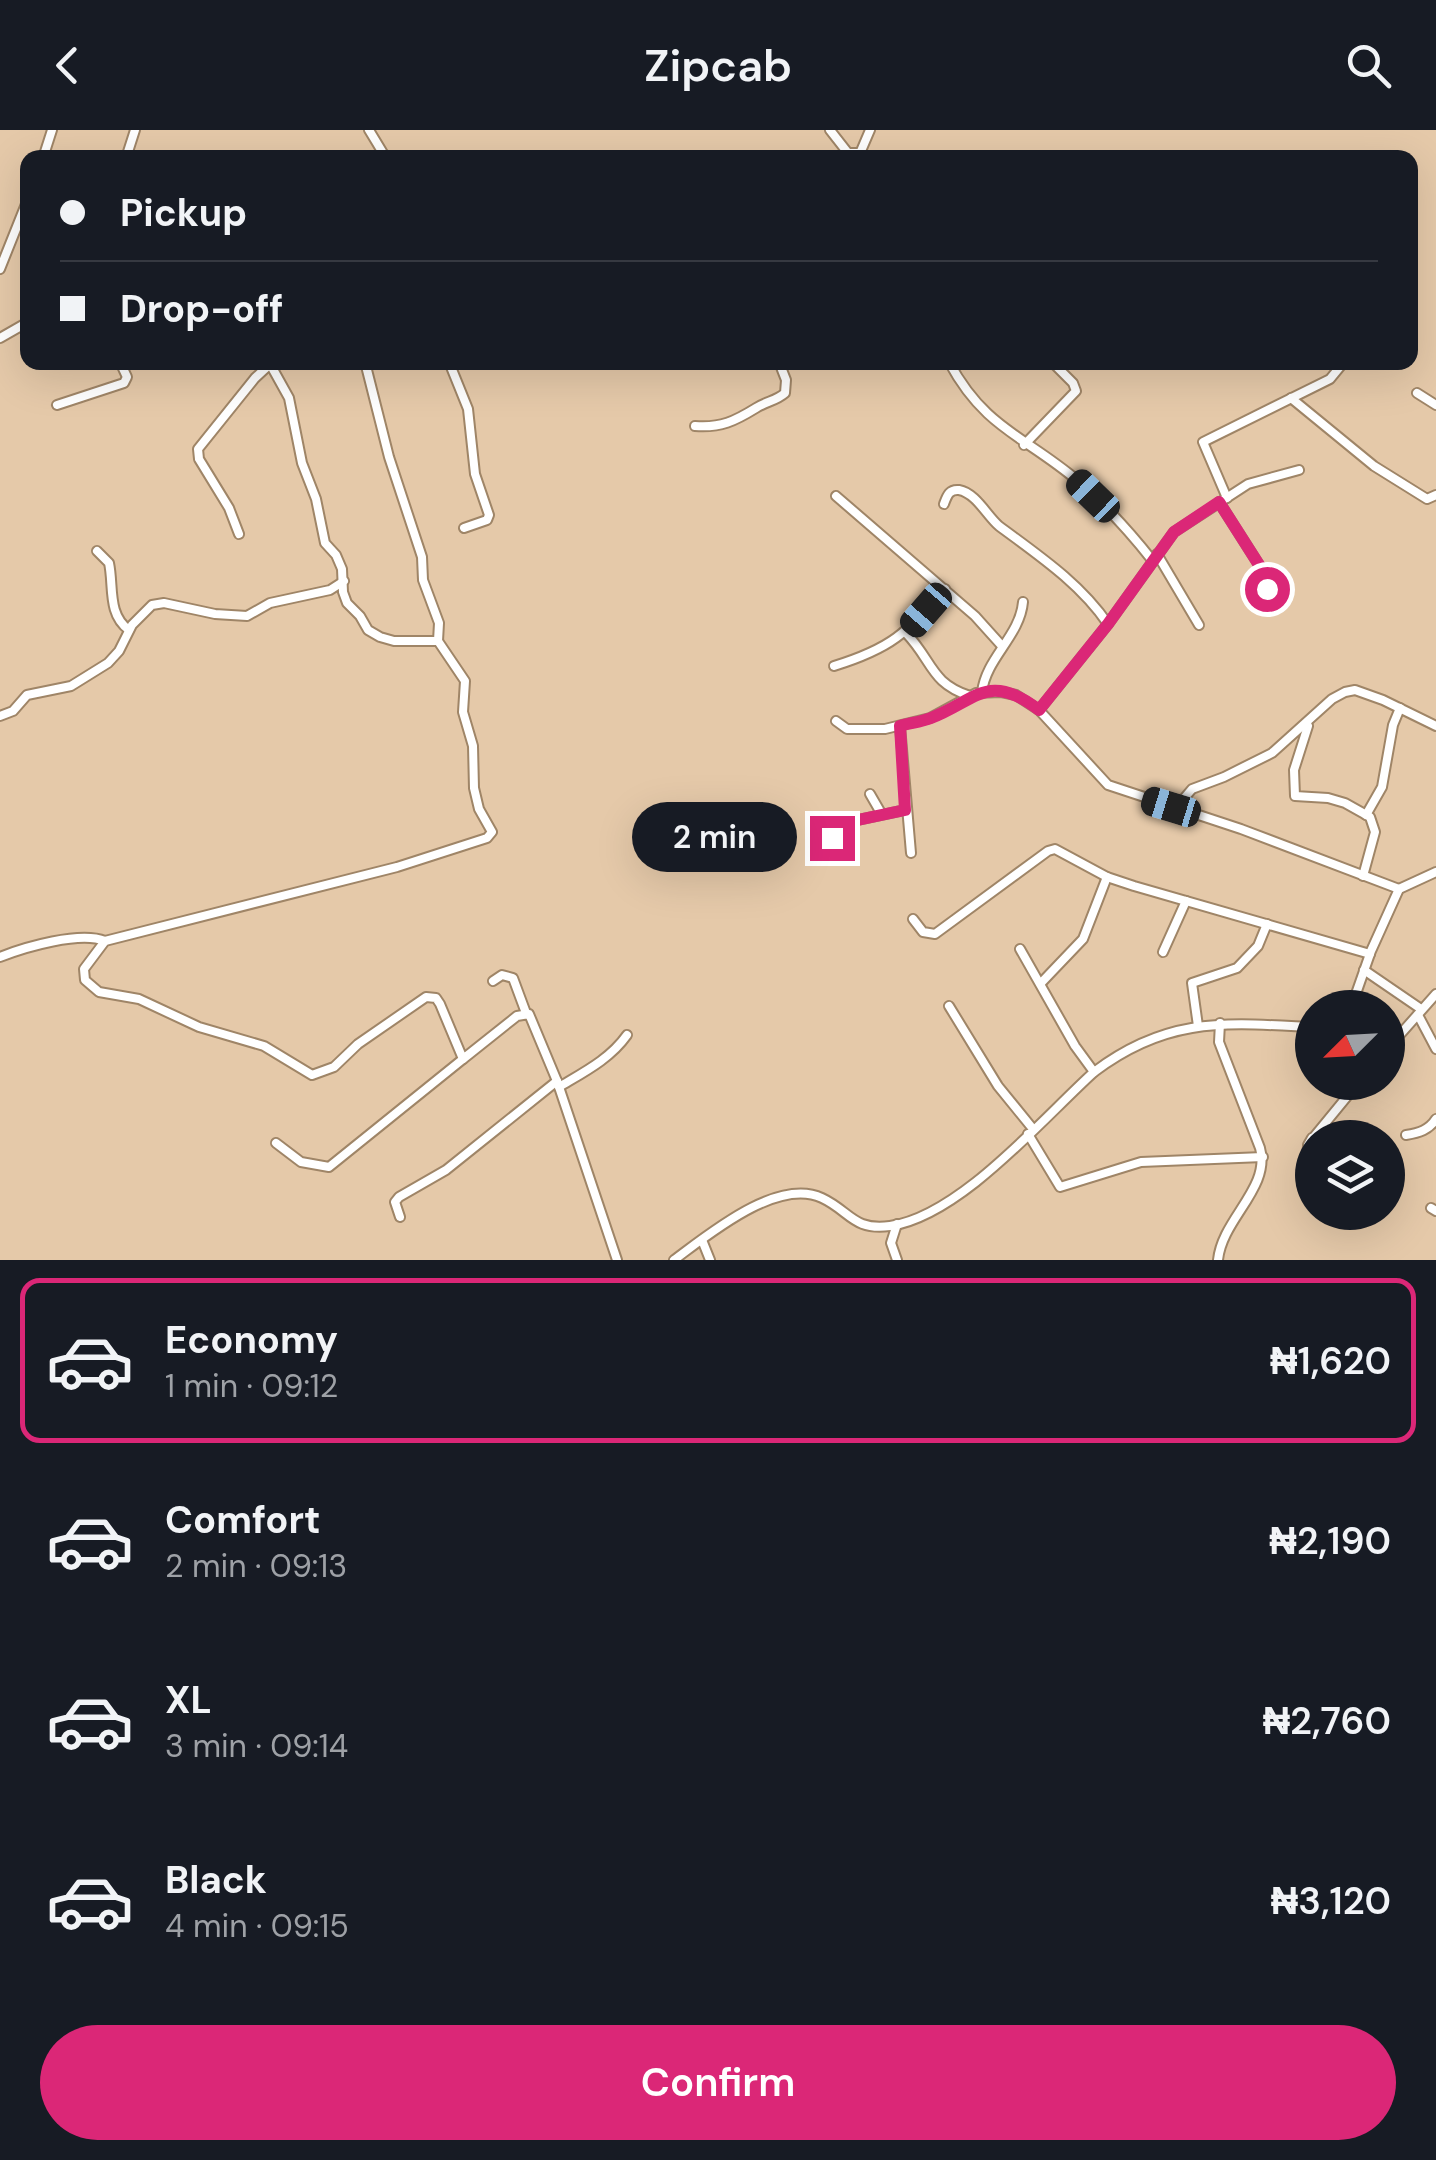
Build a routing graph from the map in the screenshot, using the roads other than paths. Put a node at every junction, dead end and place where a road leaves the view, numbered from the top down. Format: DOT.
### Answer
graph roads {
  1 [pos="830,130"];
  2 [pos="846,150"];
  3 [pos="20,225"];
  4 [pos="0,269"];
  5 [pos="124,370"];
  6 [pos="263,370"];
  7 [pos="273,370"];
  8 [pos="367,370"];
  9 [pos="452,370"];
  10 [pos="782,370"];
  11 [pos="953,370"];
  12 [pos="1060,370"];
  13 [pos="1337,370"];
  14 [pos="1417,392"];
  15 [pos="1292,398"];
  16 [pos="57,405"];
  17 [pos="1436,406"];
  18 [pos="695,426"];
  19 [pos="1024,445"];
  20 [pos="1300,470"];
  21 [pos="1436,495"];
  22 [pos="836,496"];
  23 [pos="1223,500"];
  24 [pos="944,504"];
  25 [pos="464,528"];
  26 [pos="239,534"];
  27 [pos="97,552"];
  28 [pos="1154,557"];
  29 [pos="344,581"];
  30 [pos="945,589"];
  31 [pos="1267,589"];
  32 [pos="1023,602"];
  33 [pos="1108,624"];
  34 [pos="1199,625"];
  35 [pos="129,630"];
  36 [pos="906,632"];
  37 [pos="438,640"];
  38 [pos="1002,646"];
  39 [pos="834,666"];
  40 [pos="982,692"];
  41 [pos="970,696"];
  42 [pos="1400,708"];
  43 [pos="1039,710"];
  44 [pos="0,716"];
  45 [pos="836,721"];
  46 [pos="1310,722"];
  47 [pos="900,726"];
  48 [pos="1436,726"];
  49 [pos="1300,749"];
  50 [pos="1272,753"];
  51 [pos="870,794"];
  52 [pos="1176,808"];
  53 [pos="905,810"];
  54 [pos="881,813"];
  55 [pos="1366,815"];
  56 [pos="911,853"];
  57 [pos="840,859"];
  58 [pos="1436,872"];
  59 [pos="1363,876"];
  60 [pos="1107,877"];
  61 [pos="1399,890"];
  62 [pos="1186,901"];
  63 [pos="913,919"];
  64 [pos="1267,924"];
  65 [pos="105,942"];
  66 [pos="1020,949"];
  67 [pos="1163,952"];
  68 [pos="1370,954"];
  69 [pos="0,957"];
  70 [pos="1364,970"];
  71 [pos="492,981"];
  72 [pos="1041,983"];
  73 [pos="1358,990"];
  74 [pos="1436,994"];
  75 [pos="949,1006"];
  76 [pos="1420,1012"];
  77 [pos="526,1013"];
  78 [pos="1220,1023"];
  79 [pos="1198,1026"];
  80 [pos="1295,1027"];
  81 [pos="1405,1029"];
  82 [pos="627,1035"];
  83 [pos="1436,1049"];
  84 [pos="463,1059"];
  85 [pos="1094,1072"];
  86 [pos="558,1084"];
  87 [pos="1344,1100"];
  88 [pos="1436,1118"];
  89 [pos="1328,1120"];
  90 [pos="1031,1132"];
  91 [pos="1406,1135"];
  92 [pos="276,1143"];
  93 [pos="1263,1157"];
  94 [pos="400,1217"];
  95 [pos="897,1224"];
  96 [pos="702,1240"];
  97 [pos="617,1260"];
  98 [pos="674,1260"];
  99 [pos="710,1260"];
  100 [pos="898,1260"];
  101 [pos="1218,1260"];
  1 -- 2 [label="street"];
  3 -- 4 [label="street"];
  5 -- 16 [label="street"];
  6 -- 26 [label="street"];
  7 -- 29 [label="street"];
  8 -- 37 [label="street"];
  9 -- 25 [label="street"];
  10 -- 18 [label="street"];
  11 -- 19 [label="street"];
  12 -- 19 [label="street"];
  13 -- 15 [label="street"];
  14 -- 17 [label="street"];
  15 -- 21 [label="street"];
  15 -- 23 [label="street"];
  19 -- 28 [label="street"];
  20 -- 23 [label="street"];
  22 -- 30 [label="street"];
  23 -- 28 [label="street"];
  23 -- 31 [label="street"];
  24 -- 33 [label="street"];
  27 -- 35 [label="street"];
  28 -- 33 [label="street"];
  28 -- 34 [label="street"];
  29 -- 35 [label="street"];
  29 -- 37 [label="street"];
  30 -- 36 [label="street"];
  30 -- 38 [label="street"];
  32 -- 38 [label="street"];
  33 -- 43 [label="street"];
  35 -- 44 [label="street"];
  36 -- 39 [label="street"];
  36 -- 41 [label="street"];
  37 -- 65 [label="street"];
  38 -- 40 [label="street"];
  40 -- 41 [label="street"];
  40 -- 43 [label="street"];
  41 -- 47 [label="street"];
  42 -- 46 [label="street"];
  42 -- 48 [label="street"];
  42 -- 55 [label="street"];
  43 -- 52 [label="street"];
  45 -- 47 [label="street"];
  46 -- 49 [label="street"];
  46 -- 50 [label="street"];
  47 -- 53 [label="street"];
  49 -- 50 [label="street"];
  49 -- 55 [label="street"];
  50 -- 52 [label="street"];
  51 -- 54 [label="street"];
  52 -- 59 [label="street"];
  53 -- 54 [label="street"];
  53 -- 56 [label="street"];
  54 -- 57 [label="street"];
  55 -- 59 [label="street"];
  58 -- 61 [label="street"];
  59 -- 61 [label="street"];
  60 -- 62 [label="street"];
  60 -- 63 [label="street"];
  60 -- 72 [label="street"];
  61 -- 68 [label="street"];
  62 -- 64 [label="street"];
  62 -- 67 [label="street"];
  64 -- 68 [label="street"];
  64 -- 79 [label="street"];
  65 -- 69 [label="street"];
  65 -- 84 [label="street"];
  66 -- 72 [label="street"];
  68 -- 70 [label="street"];
  70 -- 73 [label="street"];
  70 -- 76 [label="street"];
  71 -- 77 [label="street"];
  72 -- 85 [label="street"];
  74 -- 76 [label="street"];
  75 -- 90 [label="street"];
  76 -- 81 [label="street"];
  76 -- 83 [label="street"];
  77 -- 84 [label="street"];
  77 -- 86 [label="street"];
  78 -- 79 [label="street"];
  78 -- 80 [label="street"];
  78 -- 93 [label="street"];
  79 -- 85 [label="street"];
  82 -- 86 [label="street"];
  84 -- 92 [label="street"];
  85 -- 90 [label="street"];
  86 -- 94 [label="street"];
  86 -- 97 [label="street"];
  87 -- 89 [label="street"];
  88 -- 91 [label="street"];
  90 -- 93 [label="street"];
  90 -- 95 [label="street"];
  93 -- 101 [label="street"];
  95 -- 96 [label="street"];
  95 -- 100 [label="street"];
  96 -- 98 [label="street"];
  96 -- 99 [label="street"];
}
